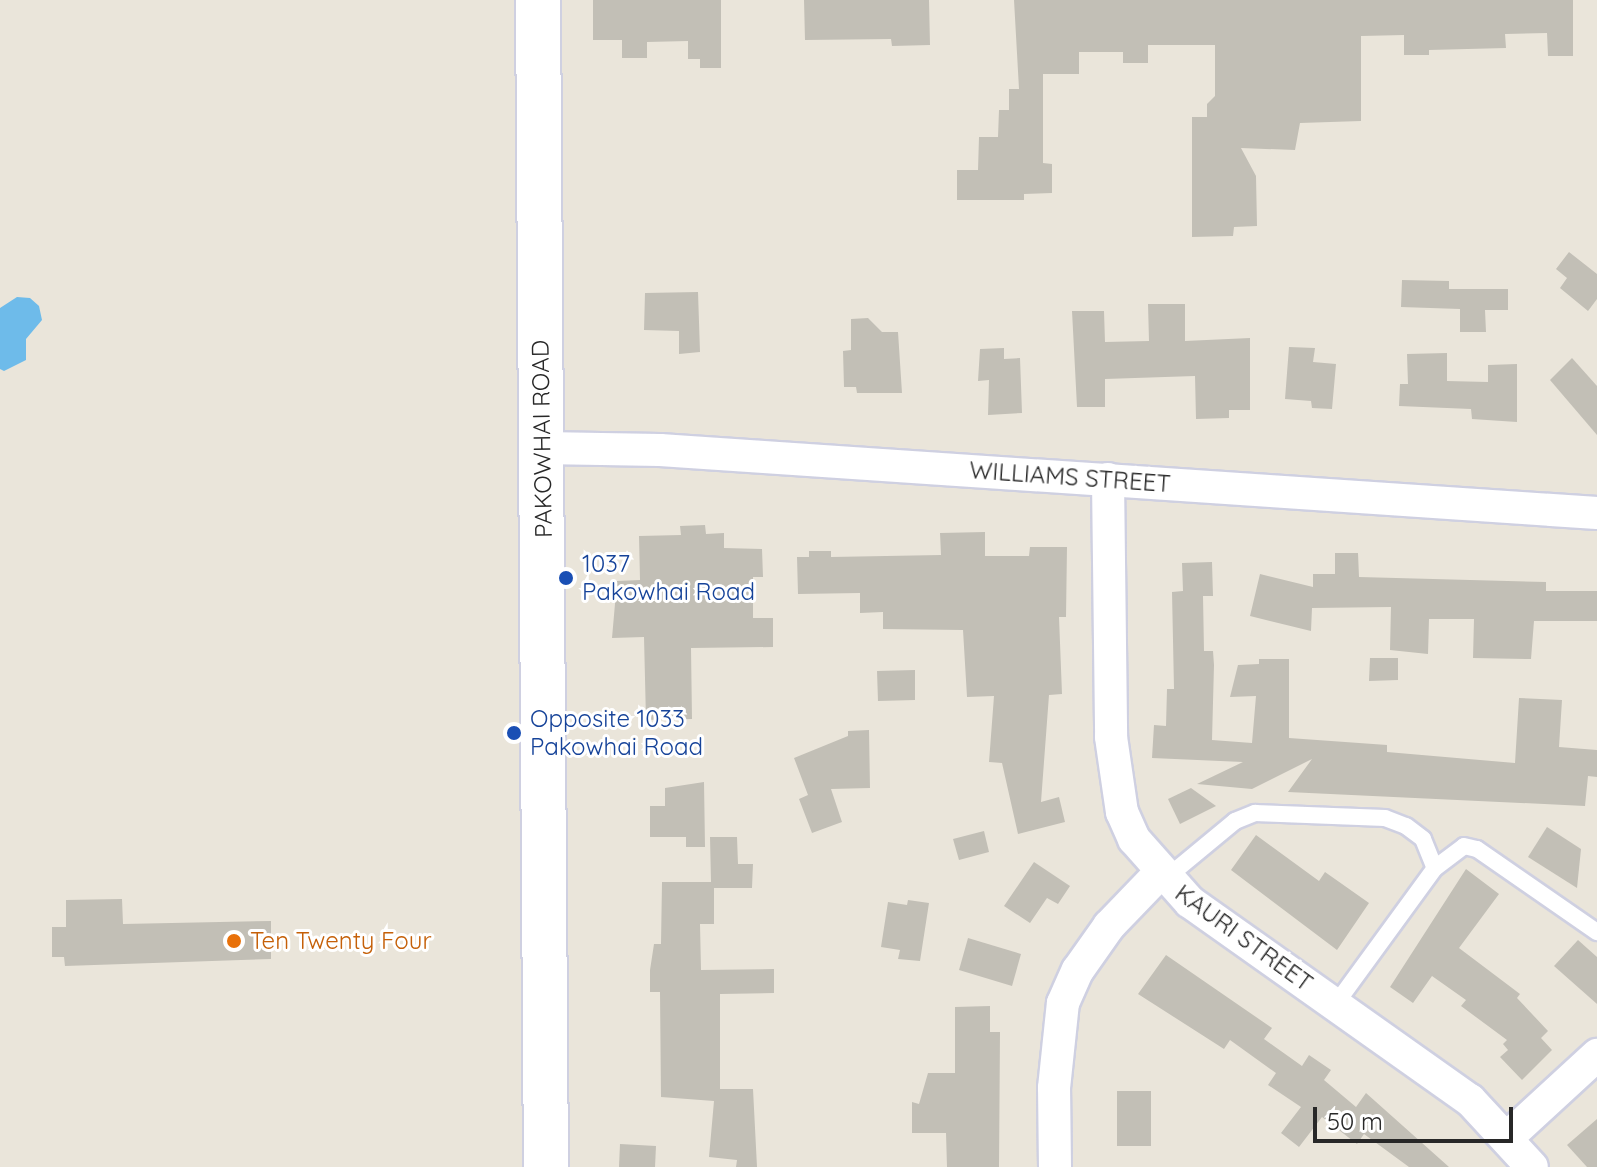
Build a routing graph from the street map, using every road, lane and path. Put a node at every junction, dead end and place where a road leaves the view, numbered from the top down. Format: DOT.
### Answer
graph roads {
  1 [pos="538,0"];
  2 [pos="543,448"];
  3 [pos="1108,479"];
  4 [pos="1597,513"];
  5 [pos="1435,868"];
  6 [pos="1162,876"];
  7 [pos="1597,932"];
  8 [pos="1335,1005"];
  9 [pos="1597,1055"];
  10 [pos="1509,1136"];
  11 [pos="546,1167"];
  12 [pos="1055,1167"];
  13 [pos="1532,1167"];
  1 -- 2 [label="main road, PAKOWHAI ROAD"];
  2 -- 3 [label="street, WILLIAMS STREET"];
  2 -- 11 [label="main road, PAKOWHAI ROAD"];
  3 -- 4 [label="street, WILLIAMS STREET"];
  3 -- 6 [label="street, KAURI STREET"];
  5 -- 6 [label="lane"];
  5 -- 7 [label="lane"];
  5 -- 8 [label="lane"];
  6 -- 8 [label="street, KAURI STREET"];
  6 -- 12 [label="street"];
  8 -- 10 [label="street, KAURI STREET"];
  9 -- 10 [label="street"];
  10 -- 13 [label="street, KAURI STREET"];
}
